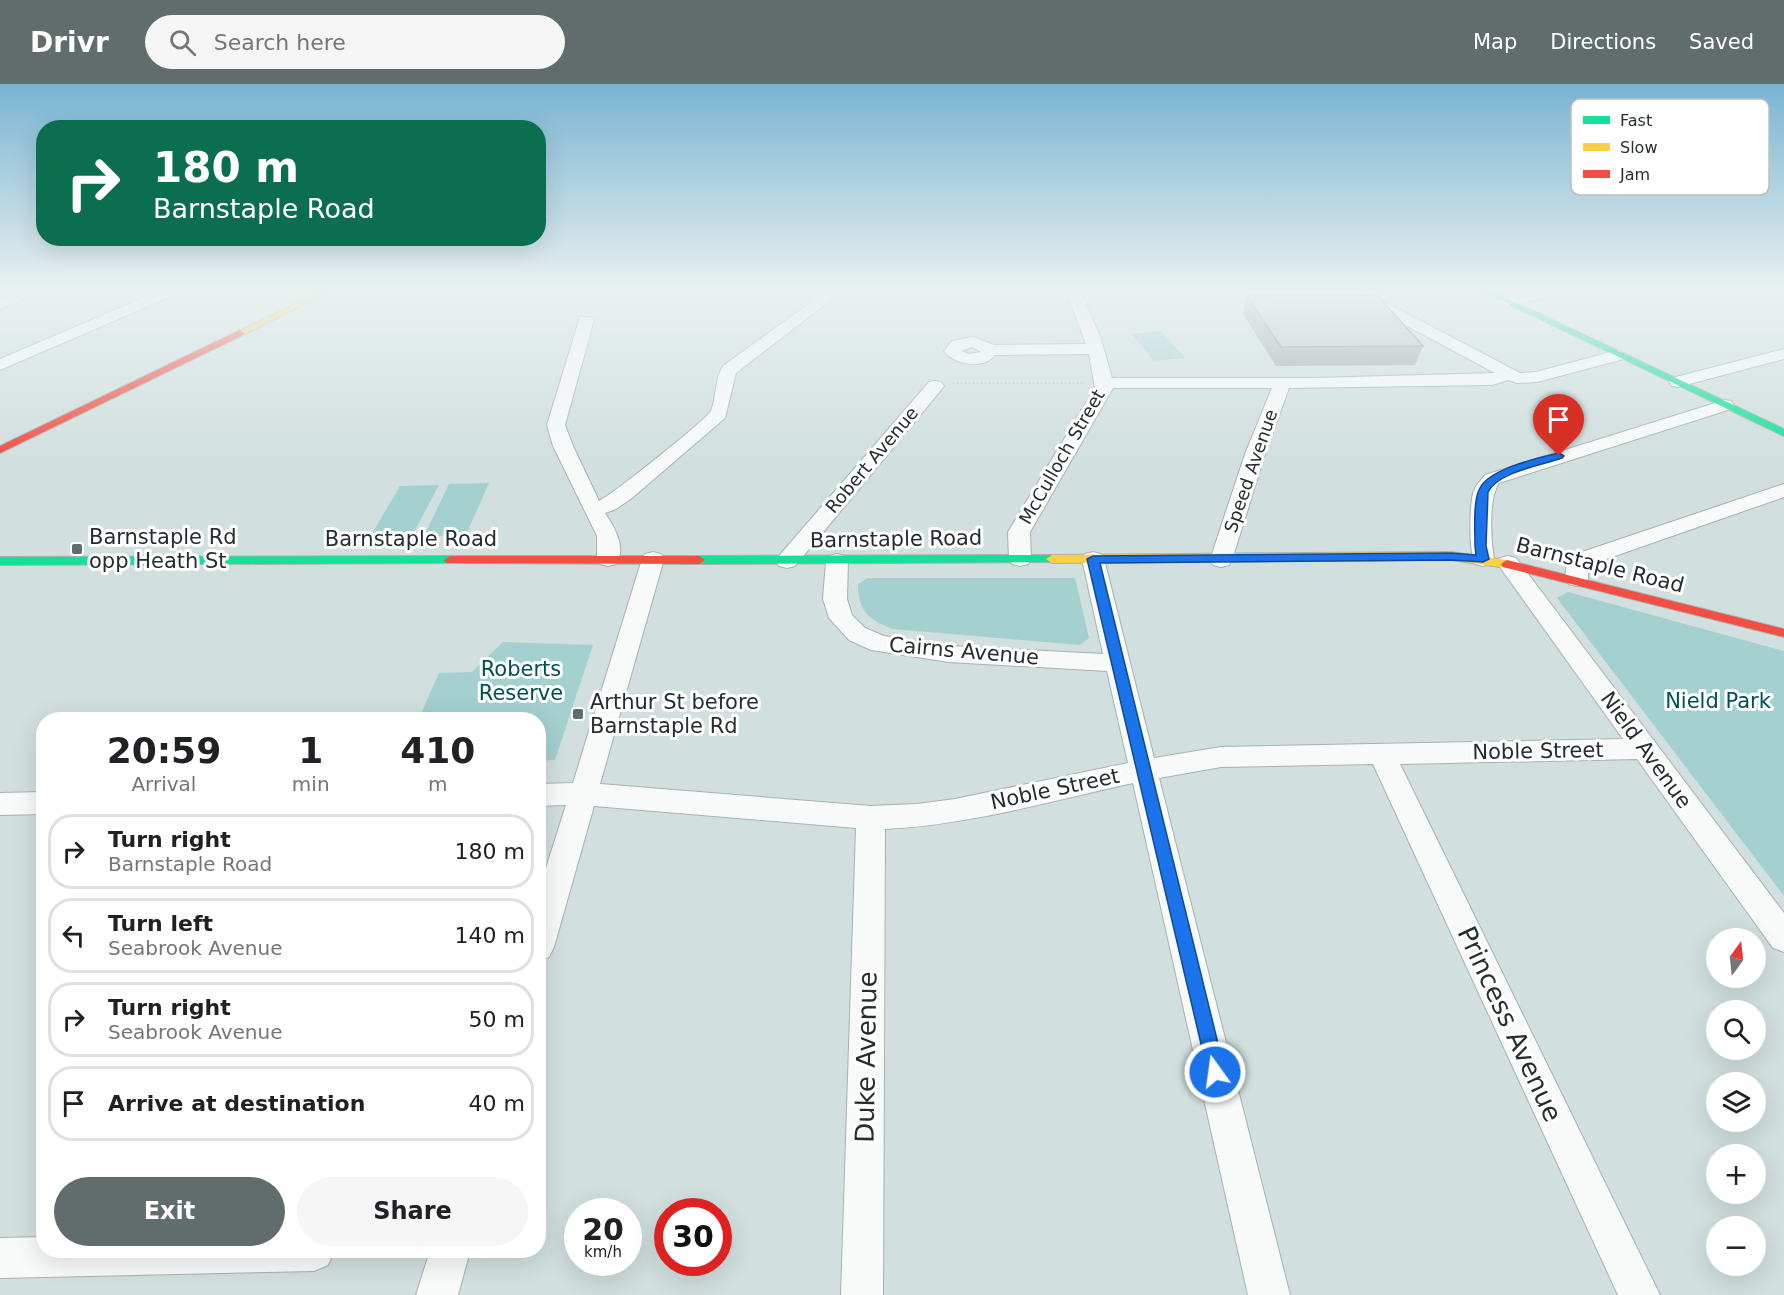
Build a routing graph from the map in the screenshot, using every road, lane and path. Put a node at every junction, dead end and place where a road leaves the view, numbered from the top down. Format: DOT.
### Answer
graph roads {
  1 [pos="45,346"];
  2 [pos="215,346"];
  3 [pos="579,346"];
  4 [pos="762,346"];
  5 [pos="1094,346"];
  6 [pos="1455,346"];
  7 [pos="1598,346"];
  8 [pos="1095,349"];
  9 [pos="989,350"];
  10 [pos="1784,354"];
  11 [pos="1618,355"];
  12 [pos="0,365"];
  13 [pos="1510,375"];
  14 [pos="1283,382"];
  15 [pos="1678,382"];
  16 [pos="1105,383"];
  17 [pos="934,386"];
  18 [pos="1725,405"];
  19 [pos="1784,433"];
  20 [pos="0,450"];
  21 [pos="1784,490"];
  22 [pos="593,510"];
  23 [pos="608,559"];
  24 [pos="653,559"];
  25 [pos="1020,559"];
  26 [pos="1093,559"];
  27 [pos="1221,560"];
  28 [pos="0,561"];
  29 [pos="787,561"];
  30 [pos="837,561"];
  31 [pos="1496,561"];
  32 [pos="1577,579"];
  33 [pos="1784,633"];
  34 [pos="1117,663"];
  35 [pos="1645,748"];
  36 [pos="1382,754"];
  37 [pos="1143,771"];
  38 [pos="583,794"];
  39 [pos="546,795"];
  40 [pos="36,803"];
  41 [pos="0,804"];
  42 [pos="871,819"];
  43 [pos="546,920"];
  44 [pos="1784,938"];
  45 [pos="36,1257"];
  46 [pos="0,1258"];
  47 [pos="448,1258"];
  48 [pos="437,1295"];
  49 [pos="862,1295"];
  50 [pos="1269,1295"];
  51 [pos="1639,1295"];
  1 -- 12 [label="street"];
  2 -- 20 [label="street"];
  3 -- 22 [label="street"];
  4 -- 22 [label="street"];
  5 -- 8 [label="street, McCulloch Street"];
  6 -- 13 [label="street"];
  7 -- 11 [label="street"];
  8 -- 9 [label="street"];
  8 -- 16 [label="street, McCulloch Street"];
  10 -- 15 [label="street"];
  11 -- 13 [label="street"];
  11 -- 15 [label="street"];
  13 -- 14 [label="street"];
  14 -- 16 [label="street"];
  14 -- 27 [label="street, Speed Avenue"];
  15 -- 18 [label="street"];
  16 -- 17 [label="path"];
  16 -- 25 [label="street, McCulloch Street"];
  17 -- 29 [label="street, Robert Avenue"];
  18 -- 19 [label="street"];
  18 -- 31 [label="street"];
  21 -- 32 [label="street"];
  22 -- 23 [label="street"];
  23 -- 24 [label="street, Barnstaple Road"];
  23 -- 28 [label="street, Barnstaple Road"];
  24 -- 29 [label="street, Barnstaple Road"];
  24 -- 38 [label="street"];
  25 -- 26 [label="street, Barnstaple Road"];
  25 -- 30 [label="street, Barnstaple Road"];
  26 -- 27 [label="street, Barnstaple Road"];
  26 -- 34 [label="street"];
  27 -- 31 [label="street, Barnstaple Road"];
  29 -- 30 [label="street, Barnstaple Road"];
  30 -- 34 [label="street, Cairns Avenue"];
  31 -- 32 [label="street, Barnstaple Road"];
  31 -- 35 [label="street, Nield Avenue"];
  32 -- 33 [label="street, Barnstaple Road"];
  34 -- 37 [label="street"];
  35 -- 36 [label="street, Noble Street"];
  35 -- 44 [label="street, Nield Avenue"];
  36 -- 37 [label="street, Noble Street"];
  36 -- 51 [label="street, Princess Avenue"];
  37 -- 42 [label="street, Noble Street"];
  37 -- 50 [label="street"];
  38 -- 39 [label="street, Noble Street"];
  38 -- 42 [label="street, Noble Street"];
  38 -- 43 [label="street"];
  40 -- 41 [label="street"];
  42 -- 49 [label="street, Duke Avenue"];
  45 -- 46 [label="street"];
  47 -- 48 [label="street"];
}
